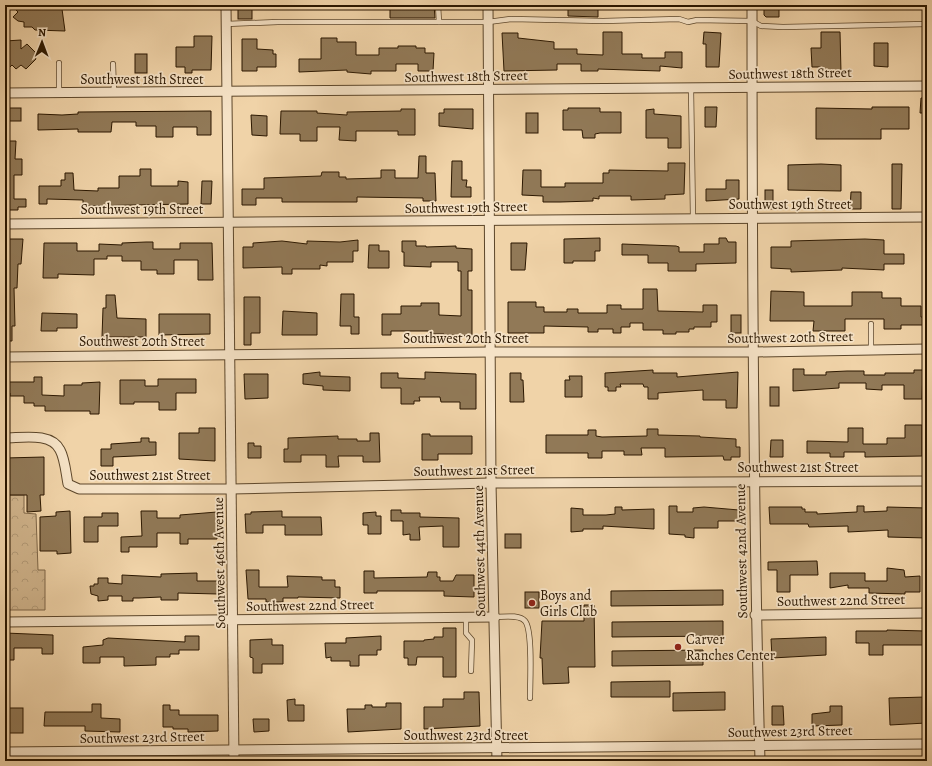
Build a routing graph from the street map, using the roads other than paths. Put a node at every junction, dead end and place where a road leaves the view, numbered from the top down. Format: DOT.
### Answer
graph roads {
  1 [pos="226,5"];
  2 [pos="438,5"];
  3 [pos="488,5"];
  4 [pos="752,5"];
  5 [pos="439,22"];
  6 [pos="488,22"];
  7 [pos="752,22"];
  8 [pos="226,24"];
  9 [pos="927,24"];
  10 [pos="59,63"];
  11 [pos="113,64"];
  12 [pos="927,86"];
  13 [pos="691,88"];
  14 [pos="752,88"];
  15 [pos="489,90"];
  16 [pos="59,92"];
  17 [pos="114,92"];
  18 [pos="5,93"];
  19 [pos="227,93"];
  20 [pos="927,217"];
  21 [pos="693,218"];
  22 [pos="752,218"];
  23 [pos="489,220"];
  24 [pos="228,223"];
  25 [pos="5,224"];
  26 [pos="871,324"];
  27 [pos="927,349"];
  28 [pos="871,350"];
  29 [pos="490,352"];
  30 [pos="754,352"];
  31 [pos="230,355"];
  32 [pos="5,357"];
  33 [pos="5,438"];
  34 [pos="754,481"];
  35 [pos="927,481"];
  36 [pos="491,483"];
  37 [pos="231,489"];
  38 [pos="927,613"];
  39 [pos="755,615"];
  40 [pos="495,617"];
  41 [pos="466,618"];
  42 [pos="234,620"];
  43 [pos="5,622"];
  44 [pos="471,671"];
  45 [pos="530,698"];
  46 [pos="927,744"];
  47 [pos="759,746"];
  48 [pos="497,749"];
  49 [pos="234,750"];
  50 [pos="5,752"];
  51 [pos="234,761"];
  52 [pos="497,761"];
  53 [pos="760,761"];
  1 -- 8 [label="street, Southwest 46th Avenue"];
  2 -- 5 [label="lane"];
  3 -- 6 [label="street, Southwest 44th Avenue"];
  4 -- 7 [label="street, Southwest 42nd Avenue"];
  5 -- 6 [label="lane"];
  5 -- 8 [label="lane"];
  6 -- 7 [label="lane"];
  6 -- 15 [label="street, Southwest 44th Avenue"];
  7 -- 9 [label="lane"];
  7 -- 14 [label="street, Southwest 42nd Avenue"];
  8 -- 19 [label="street, Southwest 46th Avenue"];
  10 -- 16 [label="lane"];
  11 -- 17 [label="lane"];
  12 -- 14 [label="street, Southwest 18th Street"];
  13 -- 14 [label="street, Southwest 18th Street"];
  13 -- 15 [label="street, Southwest 18th Street"];
  13 -- 21 [label="lane"];
  14 -- 22 [label="street, Southwest 42nd Avenue"];
  15 -- 19 [label="street, Southwest 18th Street"];
  15 -- 23 [label="street, Southwest 44th Avenue"];
  16 -- 17 [label="street, Southwest 18th Street"];
  16 -- 18 [label="street, Southwest 18th Street"];
  17 -- 19 [label="street, Southwest 18th Street"];
  19 -- 24 [label="street, Southwest 46th Avenue"];
  20 -- 22 [label="street, Southwest 19th Street"];
  21 -- 22 [label="street, Southwest 19th Street"];
  21 -- 23 [label="street, Southwest 19th Street"];
  22 -- 30 [label="street, Southwest 42nd Avenue"];
  23 -- 24 [label="street, Southwest 19th Street"];
  23 -- 29 [label="street, Southwest 44th Avenue"];
  24 -- 25 [label="street, Southwest 19th Street"];
  24 -- 31 [label="street, Southwest 46th Avenue"];
  26 -- 28 [label="lane"];
  27 -- 28 [label="street, Southwest 20th Street"];
  28 -- 30 [label="street, Southwest 20th Street"];
  29 -- 30 [label="street, Southwest 20th Street"];
  29 -- 31 [label="street, Southwest 20th Street"];
  29 -- 36 [label="street, Southwest 44th Avenue"];
  30 -- 34 [label="street, Southwest 42nd Avenue"];
  31 -- 32 [label="street, Southwest 20th Street"];
  31 -- 37 [label="street, Southwest 46th Avenue"];
  33 -- 37 [label="street, Southwest 21st Street"];
  34 -- 35 [label="street, Southwest 21st Street"];
  34 -- 36 [label="street, Southwest 21st Street"];
  34 -- 39 [label="street, Southwest 42nd Avenue"];
  36 -- 37 [label="street, Southwest 21st Street"];
  36 -- 40 [label="street, Southwest 44th Avenue"];
  37 -- 42 [label="street, Southwest 46th Avenue"];
  38 -- 39 [label="street, Southwest 22nd Street"];
  39 -- 47 [label="street, Southwest 42nd Avenue"];
  40 -- 41 [label="street, Southwest 22nd Street"];
  40 -- 45 [label="lane"];
  40 -- 48 [label="street, Southwest 44th Avenue"];
  41 -- 42 [label="street, Southwest 22nd Street"];
  41 -- 44 [label="lane"];
  42 -- 43 [label="street, Southwest 22nd Street"];
  42 -- 49 [label="street, Southwest 46th Avenue"];
  46 -- 47 [label="street, Southwest 23rd Street"];
  47 -- 48 [label="street, Southwest 23rd Street"];
  47 -- 53 [label="street, Southwest 42nd Avenue"];
  48 -- 49 [label="street, Southwest 23rd Street"];
  48 -- 52 [label="street, Southwest 44th Avenue"];
  49 -- 50 [label="street, Southwest 23rd Street"];
  49 -- 51 [label="street, Southwest 46th Avenue"];
}
